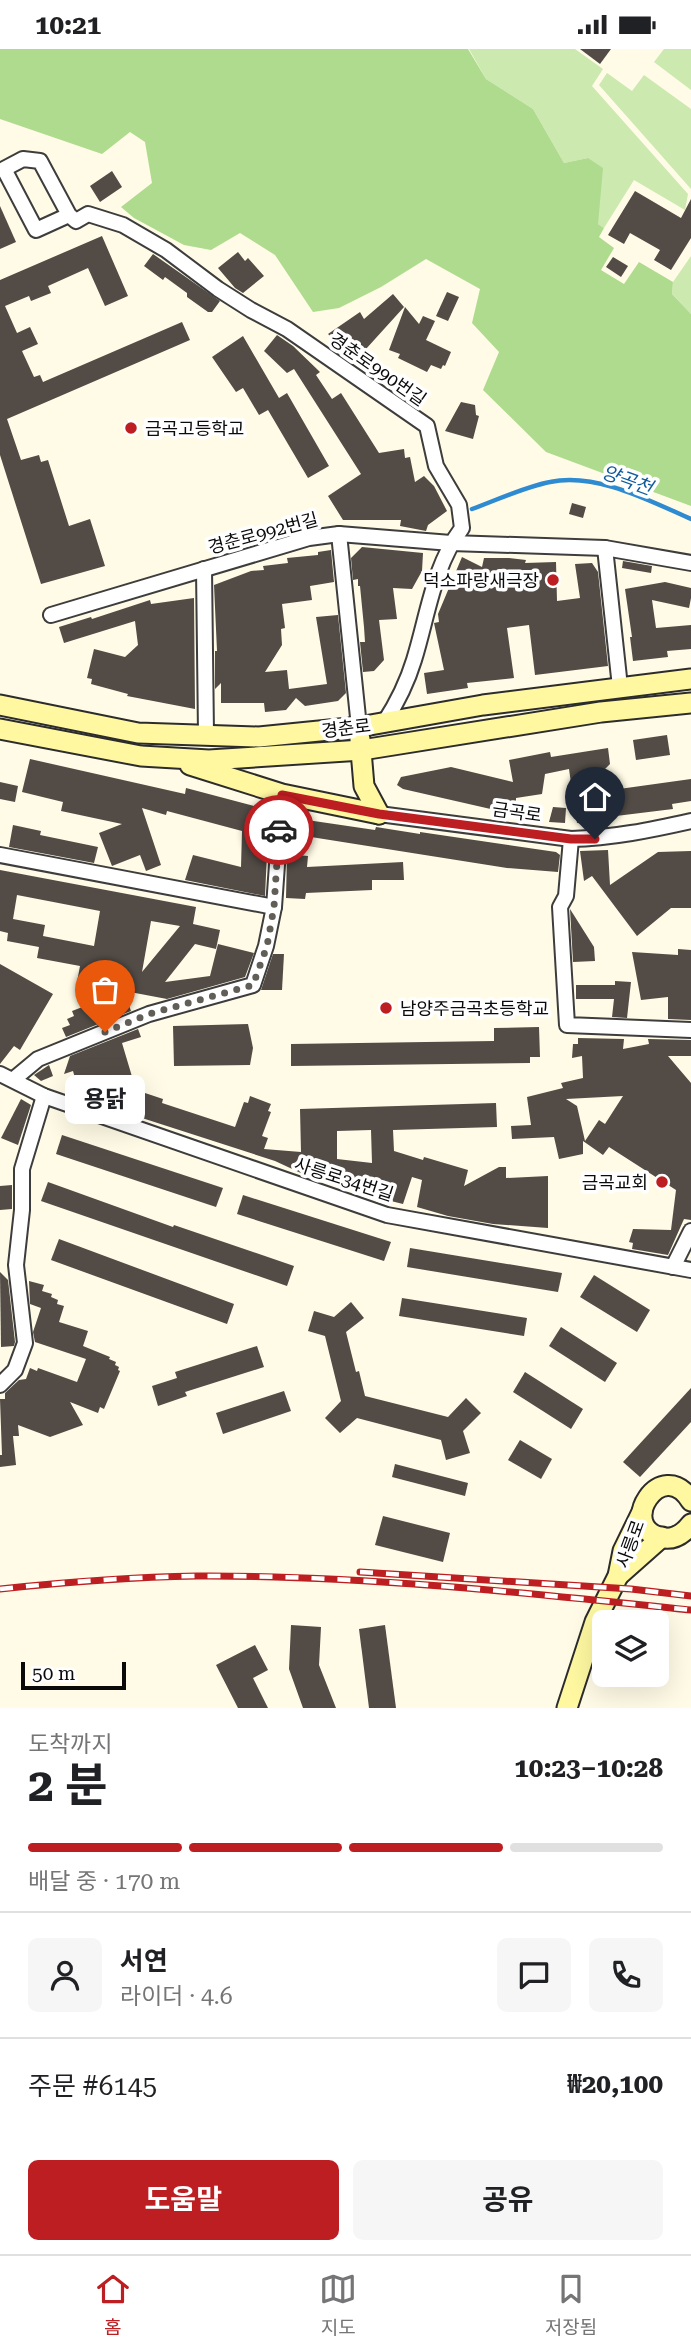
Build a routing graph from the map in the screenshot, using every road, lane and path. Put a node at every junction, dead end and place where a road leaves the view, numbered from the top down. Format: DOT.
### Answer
graph roads {
  1 [pos="69,215"];
  2 [pos="339,534"];
  3 [pos="451,543"];
  4 [pos="605,548"];
  5 [pos="691,563"];
  6 [pos="204,569"];
  7 [pos="51,615"];
  8 [pos="691,679"];
  9 [pos="620,687"];
  10 [pos="691,703"];
  11 [pos="0,705"];
  12 [pos="384,723"];
  13 [pos="359,727"];
  14 [pos="0,729"];
  15 [pos="206,734"];
  16 [pos="362,750"];
  17 [pos="167,758"];
  18 [pos="282,795"];
  19 [pos="379,814"];
  20 [pos="691,821"];
  21 [pos="571,839"];
  22 [pos="0,855"];
  23 [pos="274,907"];
  24 [pos="691,1030"];
  25 [pos="7,1077"];
  26 [pos="44,1096"];
  27 [pos="691,1231"];
  28 [pos="673,1267"];
  29 [pos="691,1270"];
  30 [pos="0,1385"];
  31 [pos="689,1492"];
  32 [pos="642,1511"];
  33 [pos="691,1524"];
  34 [pos="662,1538"];
  35 [pos="618,1576"];
  36 [pos="567,1708"];
  1 -- 1 [label="street, 경춘로990번길"];
  1 -- 3 [label="street, 경춘로990번길"];
  2 -- 3 [label="street"];
  2 -- 6 [label="street, 경춘로992번길"];
  2 -- 13 [label="street, 경춘로992번길"];
  3 -- 4 [label="street"];
  3 -- 12 [label="street, 경춘로990번길"];
  4 -- 5 [label="street"];
  4 -- 9 [label="street"];
  6 -- 7 [label="street, 경춘로992번길"];
  6 -- 15 [label="street"];
  8 -- 9 [label="street, 경춘로"];
  9 -- 12 [label="street, 경춘로"];
  10 -- 16 [label="street, 경춘로"];
  11 -- 15 [label="street, 경춘로"];
  12 -- 13 [label="street, 경춘로"];
  13 -- 15 [label="street, 경춘로"];
  13 -- 16 [label="street"];
  14 -- 17 [label="street, 경춘로"];
  16 -- 17 [label="street, 경춘로"];
  16 -- 19 [label="street"];
  17 -- 18 [label="street"];
  18 -- 19 [label="street"];
  18 -- 23 [label="street"];
  19 -- 21 [label="street, 금곡로"];
  20 -- 21 [label="street, 금곡로"];
  21 -- 24 [label="street"];
  22 -- 23 [label="street"];
  23 -- 25 [label="street"];
  25 -- 26 [label="street, 사릉로34번길"];
  26 -- 28 [label="street, 사릉로34번길"];
  26 -- 30 [label="street"];
  27 -- 28 [label="street"];
  28 -- 29 [label="street, 사릉로34번길"];
  31 -- 32 [label="street, 사릉로"];
  32 -- 34 [label="street, 사릉로"];
  32 -- 35 [label="street, 사릉로"];
  33 -- 34 [label="street, 사릉로"];
  34 -- 35 [label="street, 사릉로"];
  35 -- 36 [label="street, 사릉로"];
}
